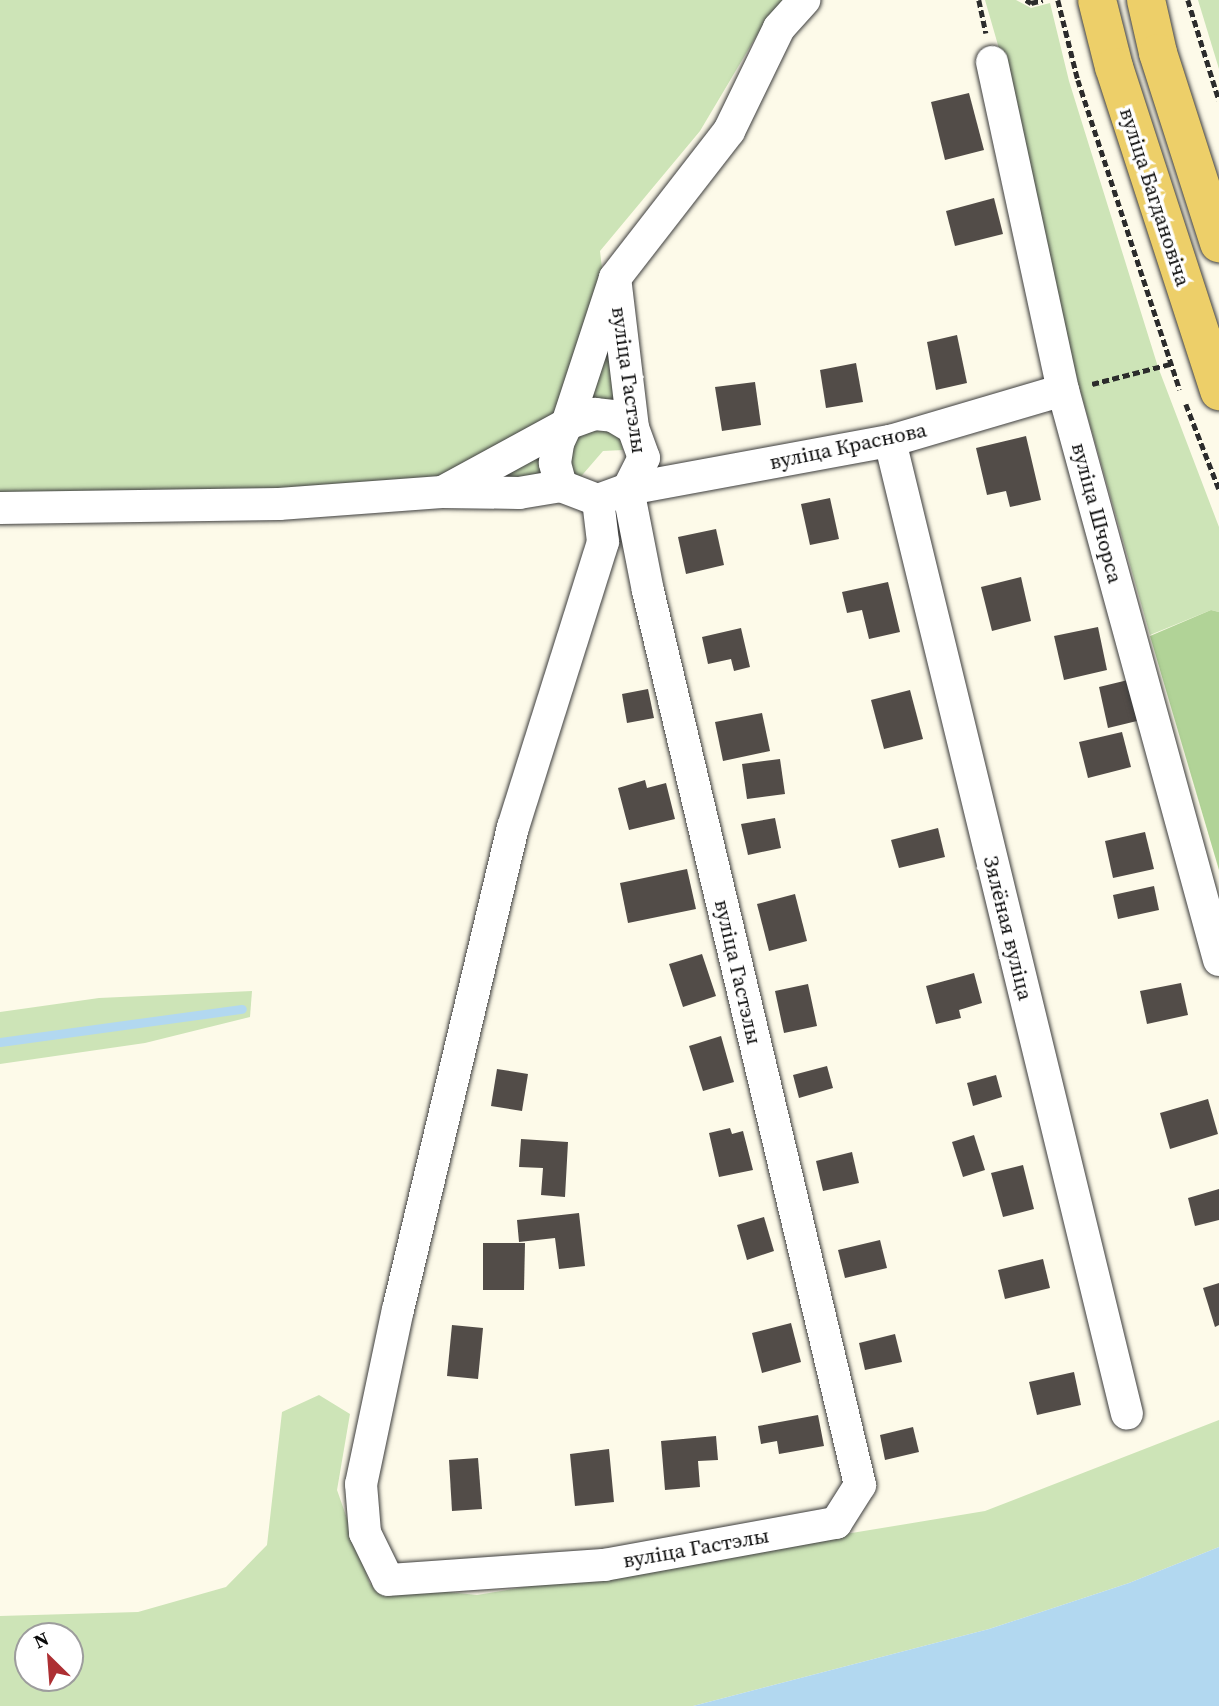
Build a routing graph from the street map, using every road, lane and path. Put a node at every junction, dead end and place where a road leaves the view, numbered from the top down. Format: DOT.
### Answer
graph roads {
  1 [pos="804,0"];
  2 [pos="979,0"];
  3 [pos="1026,0"];
  4 [pos="1043,0"];
  5 [pos="1097,0"];
  6 [pos="1146,0"];
  7 [pos="1188,0"];
  8 [pos="982,16"];
  9 [pos="992,62"];
  10 [pos="1219,100"];
  11 [pos="1219,243"];
  12 [pos="615,278"];
  13 [pos="1170,364"];
  14 [pos="1096,383"];
  15 [pos="1063,390"];
  16 [pos="1219,391"];
  17 [pos="567,424"];
  18 [pos="633,428"];
  19 [pos="890,441"];
  20 [pos="561,486"];
  21 [pos="628,489"];
  22 [pos="442,492"];
  23 [pos="598,499"];
  24 [pos="0,508"];
  25 [pos="1219,960"];
  26 [pos="1127,1414"];
  1 -- 12 [label="street, вуліца Гастэлы"];
  2 -- 8 [label="path"];
  3 -- 4 [label="path"];
  5 -- 16 [label="main road, вуліца Багдановіча"];
  6 -- 11 [label="main road"];
  7 -- 10 [label="path"];
  9 -- 15 [label="street, вуліца Шчорса"];
  12 -- 17 [label="street, вуліца Гастэлы"];
  12 -- 18 [label="street, вуліца Гастэлы"];
  13 -- 14 [label="path"];
  15 -- 19 [label="street, вуліца Краснова"];
  15 -- 25 [label="street, вуліца Шчорса"];
  17 -- 18 [label="street"];
  17 -- 20 [label="street, вуліца Гастэлы"];
  17 -- 22 [label="street"];
  18 -- 21 [label="street, вуліца Гастэлы"];
  19 -- 21 [label="street, вуліца Краснова"];
  19 -- 26 [label="street, Зялёная вуліца"];
  20 -- 22 [label="street"];
  20 -- 23 [label="street"];
  21 -- 23 [label="street"];
  21 -- 23 [label="street, вуліца Гастэлы"];
  22 -- 24 [label="street"];
}
